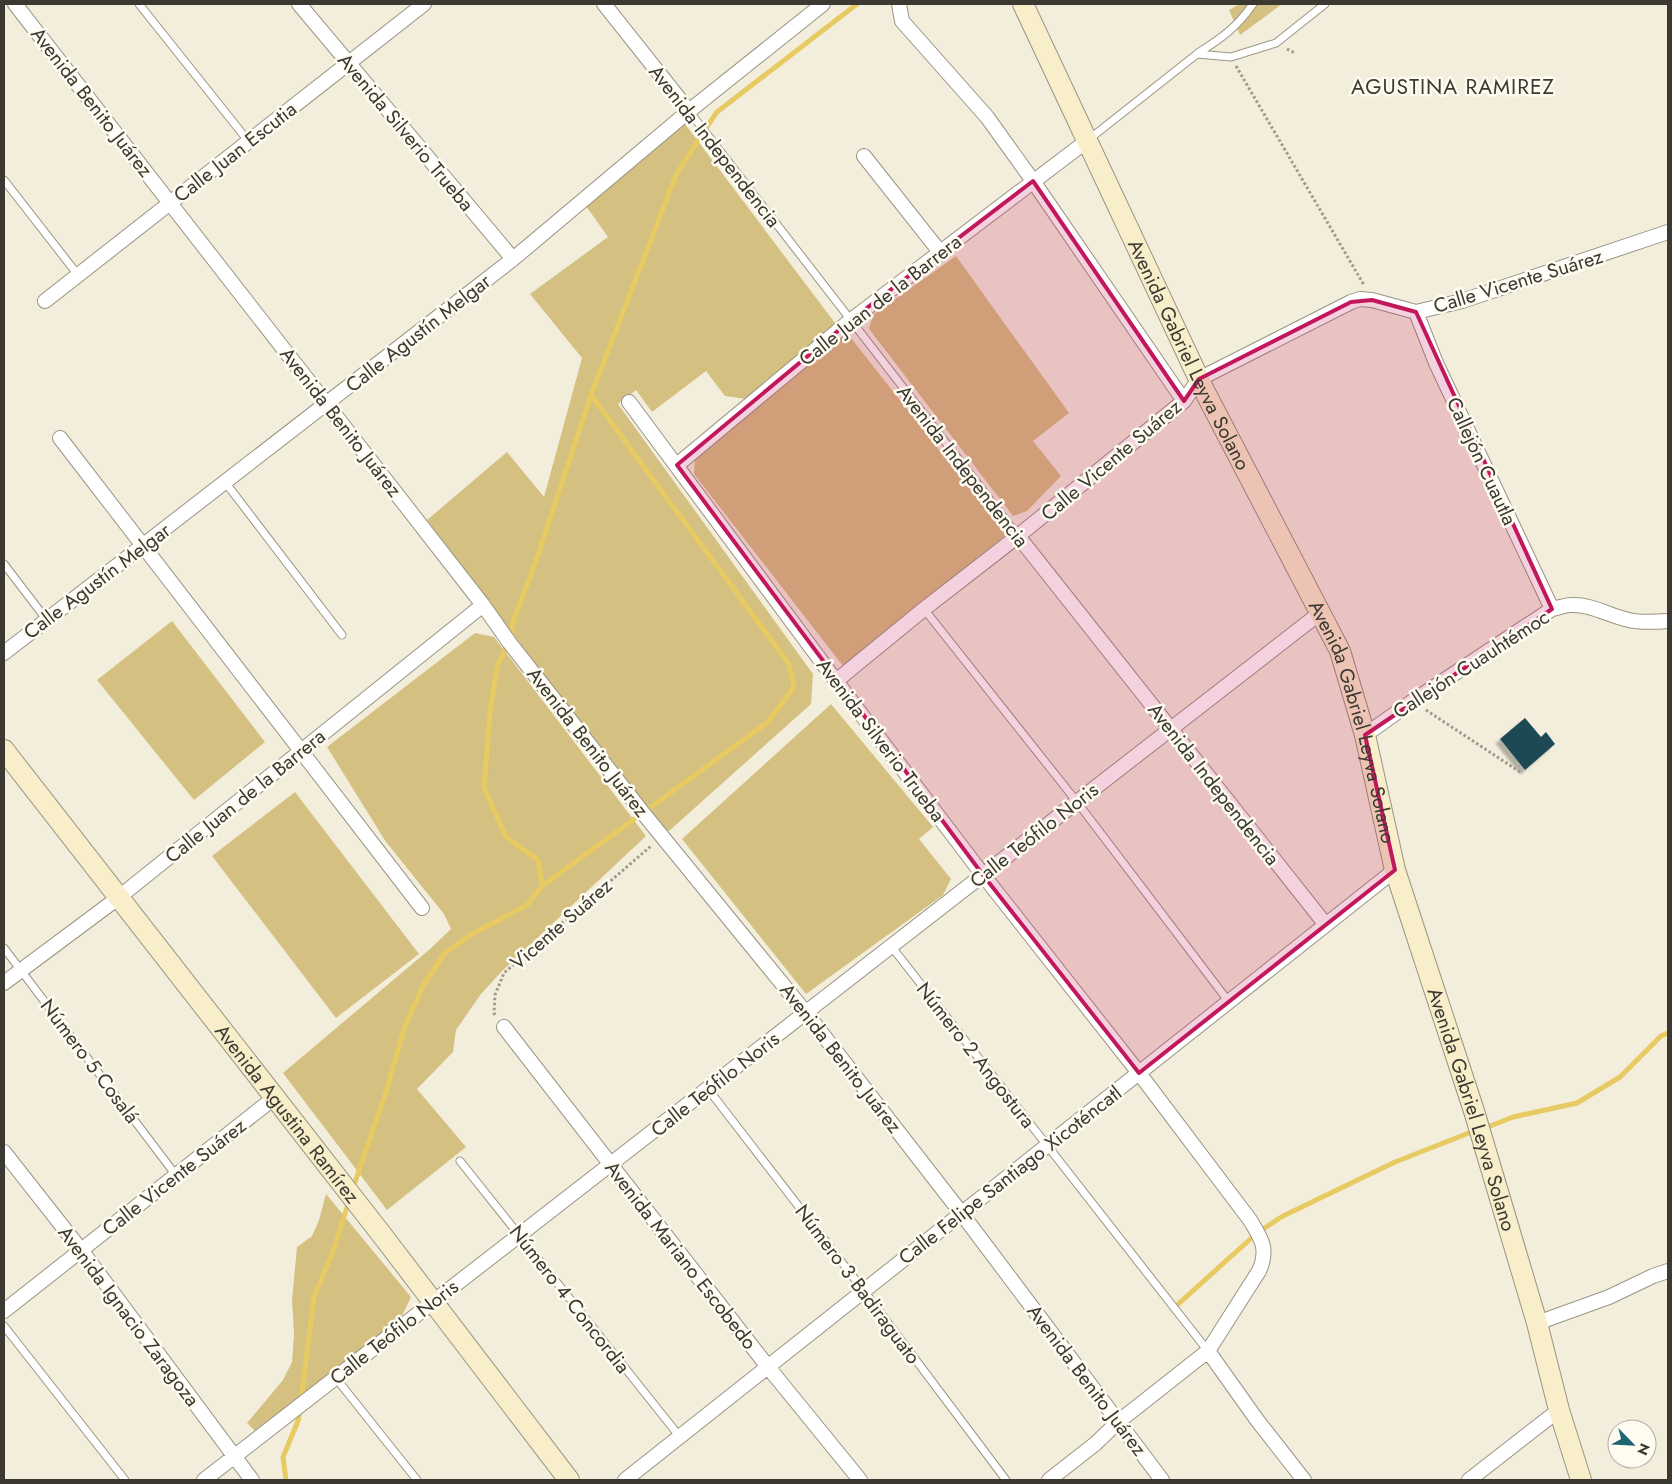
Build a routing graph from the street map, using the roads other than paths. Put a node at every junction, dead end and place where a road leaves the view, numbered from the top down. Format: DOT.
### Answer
graph roads {
  1 [pos="15,4"];
  2 [pos="139,4"];
  3 [pos="299,4"];
  4 [pos="424,4"];
  5 [pos="604,4"];
  6 [pos="823,4"];
  7 [pos="899,4"];
  8 [pos="1023,4"];
  9 [pos="1253,4"];
  10 [pos="1325,4"];
  11 [pos="1197,54"];
  12 [pos="348,62"];
  13 [pos="688,110"];
  14 [pos="1088,140"];
  15 [pos="249,142"];
  16 [pos="864,156"];
  17 [pos="4,180"];
  18 [pos="1033,181"];
  19 [pos="170,203"];
  20 [pos="1668,232"];
  21 [pos="940,252"];
  22 [pos="513,259"];
  23 [pos="78,275"];
  24 [pos="45,301"];
  25 [pos="1416,312"];
  26 [pos="851,320"];
  27 [pos="1199,379"];
  28 [pos="1184,401"];
  29 [pos="629,402"];
  30 [pos="327,404"];
  31 [pos="60,438"];
  32 [pos="677,465"];
  33 [pos="225,482"];
  34 [pos="1018,536"];
  35 [pos="143,546"];
  36 [pos="4,564"];
  37 [pos="483,605"];
  38 [pos="924,609"];
  39 [pos="1552,609"];
  40 [pos="1320,613"];
  41 [pos="46,619"];
  42 [pos="1668,621"];
  43 [pos="342,635"];
  44 [pos="4,653"];
  45 [pos="836,680"];
  46 [pos="1171,729"];
  47 [pos="1365,735"];
  48 [pos="4,750"];
  49 [pos="301,751"];
  50 [pos="1077,802"];
  51 [pos="1395,870"];
  52 [pos="983,875"];
  53 [pos="118,898"];
  54 [pos="422,908"];
  55 [pos="1326,925"];
  56 [pos="891,946"];
  57 [pos="4,948"];
  58 [pos="20,970"];
  59 [pos="4,983"];
  60 [pos="1229,1002"];
  61 [pos="806,1012"];
  62 [pos="504,1027"];
  63 [pos="1139,1073"];
  64 [pos="708,1089"];
  65 [pos="274,1098"];
  66 [pos="1047,1146"];
  67 [pos="4,1152"];
  68 [pos="460,1161"];
  69 [pos="611,1165"];
  70 [pos="175,1174"];
  71 [pos="962,1214"];
  72 [pos="520,1235"];
  73 [pos="81,1250"];
  74 [pos="1668,1271"];
  75 [pos="864,1291"];
  76 [pos="433,1302"];
  77 [pos="4,1311"];
  78 [pos="1537,1323"];
  79 [pos="4,1326"];
  80 [pos="1208,1352"];
  81 [pos="768,1367"];
  82 [pos="336,1378"];
  83 [pos="1559,1410"];
  84 [pos="1118,1422"];
  85 [pos="680,1437"];
  86 [pos="234,1457"];
  87 [pos="125,1480"];
  88 [pos="204,1480"];
  89 [pos="252,1480"];
  90 [pos="417,1480"];
  91 [pos="569,1480"];
  92 [pos="625,1480"];
  93 [pos="860,1480"];
  94 [pos="1006,1480"];
  95 [pos="1049,1480"];
  96 [pos="1162,1480"];
  97 [pos="1304,1480"];
  98 [pos="1468,1480"];
  99 [pos="1580,1480"];
  1 -- 19 [label="street, Avenida Benito Juárez"];
  2 -- 15 [label="lane"];
  3 -- 12 [label="street, Avenida Silverio Trueba"];
  4 -- 12 [label="street, Calle Juan Escutia"];
  5 -- 13 [label="street, Avenida Independencia"];
  6 -- 13 [label="street, Calle Agustín Melgar"];
  7 -- 18 [label="street"];
  8 -- 14 [label="street, Avenida Gabriel Leyva Solano"];
  9 -- 11 [label="lane"];
  10 -- 11 [label="lane"];
  11 -- 14 [label="lane"];
  12 -- 15 [label="street, Calle Juan Escutia"];
  12 -- 22 [label="street, Avenida Silverio Trueba"];
  13 -- 22 [label="street, Calle Agustín Melgar"];
  13 -- 26 [label="lane, Avenida Independencia"];
  14 -- 18 [label="street, Calle Juan de la Barrera"];
  14 -- 27 [label="street, Avenida Gabriel Leyva Solano"];
  15 -- 19 [label="street, Calle Juan Escutia"];
  16 -- 21 [label="street"];
  17 -- 23 [label="lane"];
  18 -- 21 [label="street, Calle Juan de la Barrera"];
  18 -- 28 [label="street"];
  19 -- 23 [label="street, Calle Juan Escutia"];
  19 -- 30 [label="street, Avenida Benito Juárez"];
  20 -- 25 [label="street, Calle Vicente Suárez"];
  21 -- 26 [label="street, Calle Juan de la Barrera"];
  22 -- 30 [label="street, Calle Agustín Melgar"];
  23 -- 24 [label="street, Calle Juan Escutia"];
  25 -- 27 [label="street, Calle Vicente Suárez"];
  25 -- 39 [label="street, Callejón Cuautla"];
  26 -- 32 [label="street, Calle Juan de la Barrera"];
  26 -- 34 [label="lane, Avenida Independencia"];
  27 -- 28 [label="street, Calle Vicente Suárez"];
  27 -- 40 [label="street, Avenida Gabriel Leyva Solano"];
  28 -- 34 [label="street, Calle Vicente Suárez"];
  29 -- 32 [label="street, Avenida Silverio Trueba"];
  30 -- 33 [label="street, Calle Agustín Melgar"];
  30 -- 37 [label="street, Avenida Benito Juárez"];
  31 -- 35 [label="street"];
  32 -- 45 [label="street, Avenida Silverio Trueba"];
  33 -- 35 [label="street, Calle Agustín Melgar"];
  33 -- 43 [label="lane"];
  34 -- 38 [label="street, Calle Vicente Suárez"];
  34 -- 46 [label="street, Avenida Independencia"];
  35 -- 41 [label="street, Calle Agustín Melgar"];
  35 -- 49 [label="street"];
  36 -- 41 [label="lane"];
  37 -- 49 [label="street, Calle Juan de la Barrera"];
  37 -- 61 [label="street, Avenida Benito Juárez"];
  38 -- 45 [label="street, Calle Vicente Suárez"];
  38 -- 50 [label="lane"];
  39 -- 42 [label="street, Callejón Cuauhtémoc"];
  39 -- 47 [label="street, Callejón Cuauhtémoc"];
  40 -- 46 [label="street, Calle Teófilo Noris"];
  40 -- 47 [label="street, Avenida Gabriel Leyva Solano"];
  41 -- 44 [label="street, Calle Agustín Melgar"];
  45 -- 52 [label="street, Avenida Silverio Trueba"];
  46 -- 50 [label="street, Calle Teófilo Noris"];
  46 -- 55 [label="street, Avenida Independencia"];
  47 -- 51 [label="street, Avenida Gabriel Leyva Solano"];
  48 -- 53 [label="street, Avenida Agustina Ramírez"];
  49 -- 53 [label="street, Calle Juan de la Barrera"];
  49 -- 54 [label="street"];
  50 -- 52 [label="street, Calle Teófilo Noris"];
  50 -- 60 [label="lane"];
  51 -- 55 [label="street, Calle Felipe Santiago Xicoténcatl"];
  51 -- 78 [label="street, Avenida Gabriel Leyva Solano"];
  52 -- 56 [label="street, Calle Teófilo Noris"];
  52 -- 63 [label="street, Avenida Silverio Trueba"];
  53 -- 58 [label="street, Calle Juan de la Barrera"];
  53 -- 65 [label="street, Avenida Agustina Ramírez"];
  55 -- 60 [label="street, Calle Felipe Santiago Xicoténcatl"];
  56 -- 61 [label="street, Calle Teófilo Noris"];
  56 -- 66 [label="lane, Número 2 Angostura"];
  57 -- 58 [label="lane, Número 5 Cosalá"];
  58 -- 59 [label="street, Calle Juan de la Barrera"];
  58 -- 70 [label="lane, Número 5 Cosalá"];
  60 -- 63 [label="street, Calle Felipe Santiago Xicoténcatl"];
  61 -- 64 [label="street, Calle Teófilo Noris"];
  61 -- 71 [label="street, Avenida Benito Juárez"];
  62 -- 69 [label="street, Avenida Mariano Escobedo"];
  63 -- 66 [label="street, Calle Felipe Santiago Xicoténcatl"];
  63 -- 80 [label="street, Avenida Silverio Trueba"];
  64 -- 69 [label="street, Calle Teófilo Noris"];
  64 -- 75 [label="lane, Número 3 Badiraguato"];
  65 -- 70 [label="street, Calle Vicente Suárez"];
  65 -- 76 [label="street, Avenida Agustina Ramírez"];
  66 -- 71 [label="street, Calle Felipe Santiago Xicoténcatl"];
  66 -- 80 [label="lane, Número 2 Angostura"];
  67 -- 73 [label="street, Avenida Ignacio Zaragoza"];
  68 -- 72 [label="lane, Número 4 Concordia"];
  69 -- 72 [label="street, Calle Teófilo Noris"];
  69 -- 81 [label="street, Avenida Mariano Escobedo"];
  70 -- 73 [label="street, Calle Vicente Suárez"];
  71 -- 75 [label="street, Calle Felipe Santiago Xicoténcatl"];
  71 -- 84 [label="street, Avenida Benito Juárez"];
  72 -- 76 [label="street, Calle Teófilo Noris"];
  72 -- 85 [label="lane, Número 4 Concordia"];
  73 -- 77 [label="street, Calle Vicente Suárez"];
  73 -- 86 [label="street, Avenida Ignacio Zaragoza"];
  74 -- 78 [label="street"];
  75 -- 81 [label="street, Calle Felipe Santiago Xicoténcatl"];
  75 -- 94 [label="lane, Número 3 Badiraguato"];
  76 -- 82 [label="street, Calle Teófilo Noris"];
  76 -- 91 [label="street, Avenida Agustina Ramírez"];
  78 -- 83 [label="street, Avenida Gabriel Leyva Solano"];
  79 -- 87 [label="lane"];
  80 -- 84 [label="street"];
  80 -- 97 [label="street"];
  81 -- 85 [label="street, Calle Felipe Santiago Xicoténcatl"];
  81 -- 93 [label="street, Avenida Mariano Escobedo"];
  82 -- 86 [label="street, Calle Teófilo Noris"];
  82 -- 90 [label="lane"];
  83 -- 98 [label="street"];
  83 -- 99 [label="street, Avenida Gabriel Leyva Solano"];
  84 -- 95 [label="street"];
  84 -- 96 [label="street, Avenida Benito Juárez"];
  85 -- 92 [label="street, Calle Felipe Santiago Xicoténcatl"];
  86 -- 88 [label="street, Calle Teófilo Noris"];
  86 -- 89 [label="street, Avenida Ignacio Zaragoza"];
}
